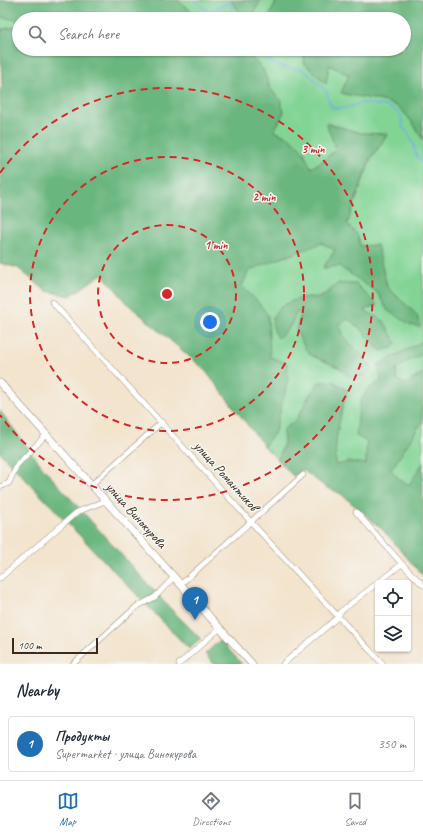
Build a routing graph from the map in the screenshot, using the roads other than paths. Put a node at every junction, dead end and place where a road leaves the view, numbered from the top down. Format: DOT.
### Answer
graph roads {
  1 [pos="52,302"];
  2 [pos="0,383"];
  3 [pos="162,422"];
  4 [pos="46,435"];
  5 [pos="303,475"];
  6 [pos="92,486"];
  7 [pos="0,487"];
  8 [pos="105,501"];
  9 [pos="356,512"];
  10 [pos="251,522"];
  11 [pos="402,564"];
  12 [pos="174,577"];
  13 [pos="0,578"];
  14 [pos="181,584"];
  15 [pos="423,586"];
  16 [pos="338,617"];
  17 [pos="220,628"];
  18 [pos="72,664"];
  19 [pos="179,664"];
  20 [pos="252,664"];
  21 [pos="283,664"];
  22 [pos="383,664"];
  1 -- 3 [label="street, улица Романтиков"];
  2 -- 4 [label="main road, улица Винокурова"];
  3 -- 6 [label="street"];
  3 -- 10 [label="street, улица Романтиков"];
  4 -- 6 [label="main road, улица Винокурова"];
  4 -- 7 [label="street"];
  5 -- 10 [label="street"];
  6 -- 8 [label="main road, улица Винокурова"];
  8 -- 12 [label="main road, улица Винокурова"];
  8 -- 13 [label="street"];
  9 -- 11 [label="street"];
  10 -- 14 [label="street"];
  10 -- 16 [label="street, улица Романтиков"];
  11 -- 15 [label="street"];
  11 -- 16 [label="street"];
  12 -- 14 [label="main road, улица Винокурова"];
  12 -- 18 [label="street"];
  14 -- 17 [label="main road, улица Винокурова"];
  16 -- 21 [label="street"];
  16 -- 22 [label="street, улица Романтиков"];
  17 -- 19 [label="street"];
  17 -- 20 [label="main road, улица Винокурова"];
}
